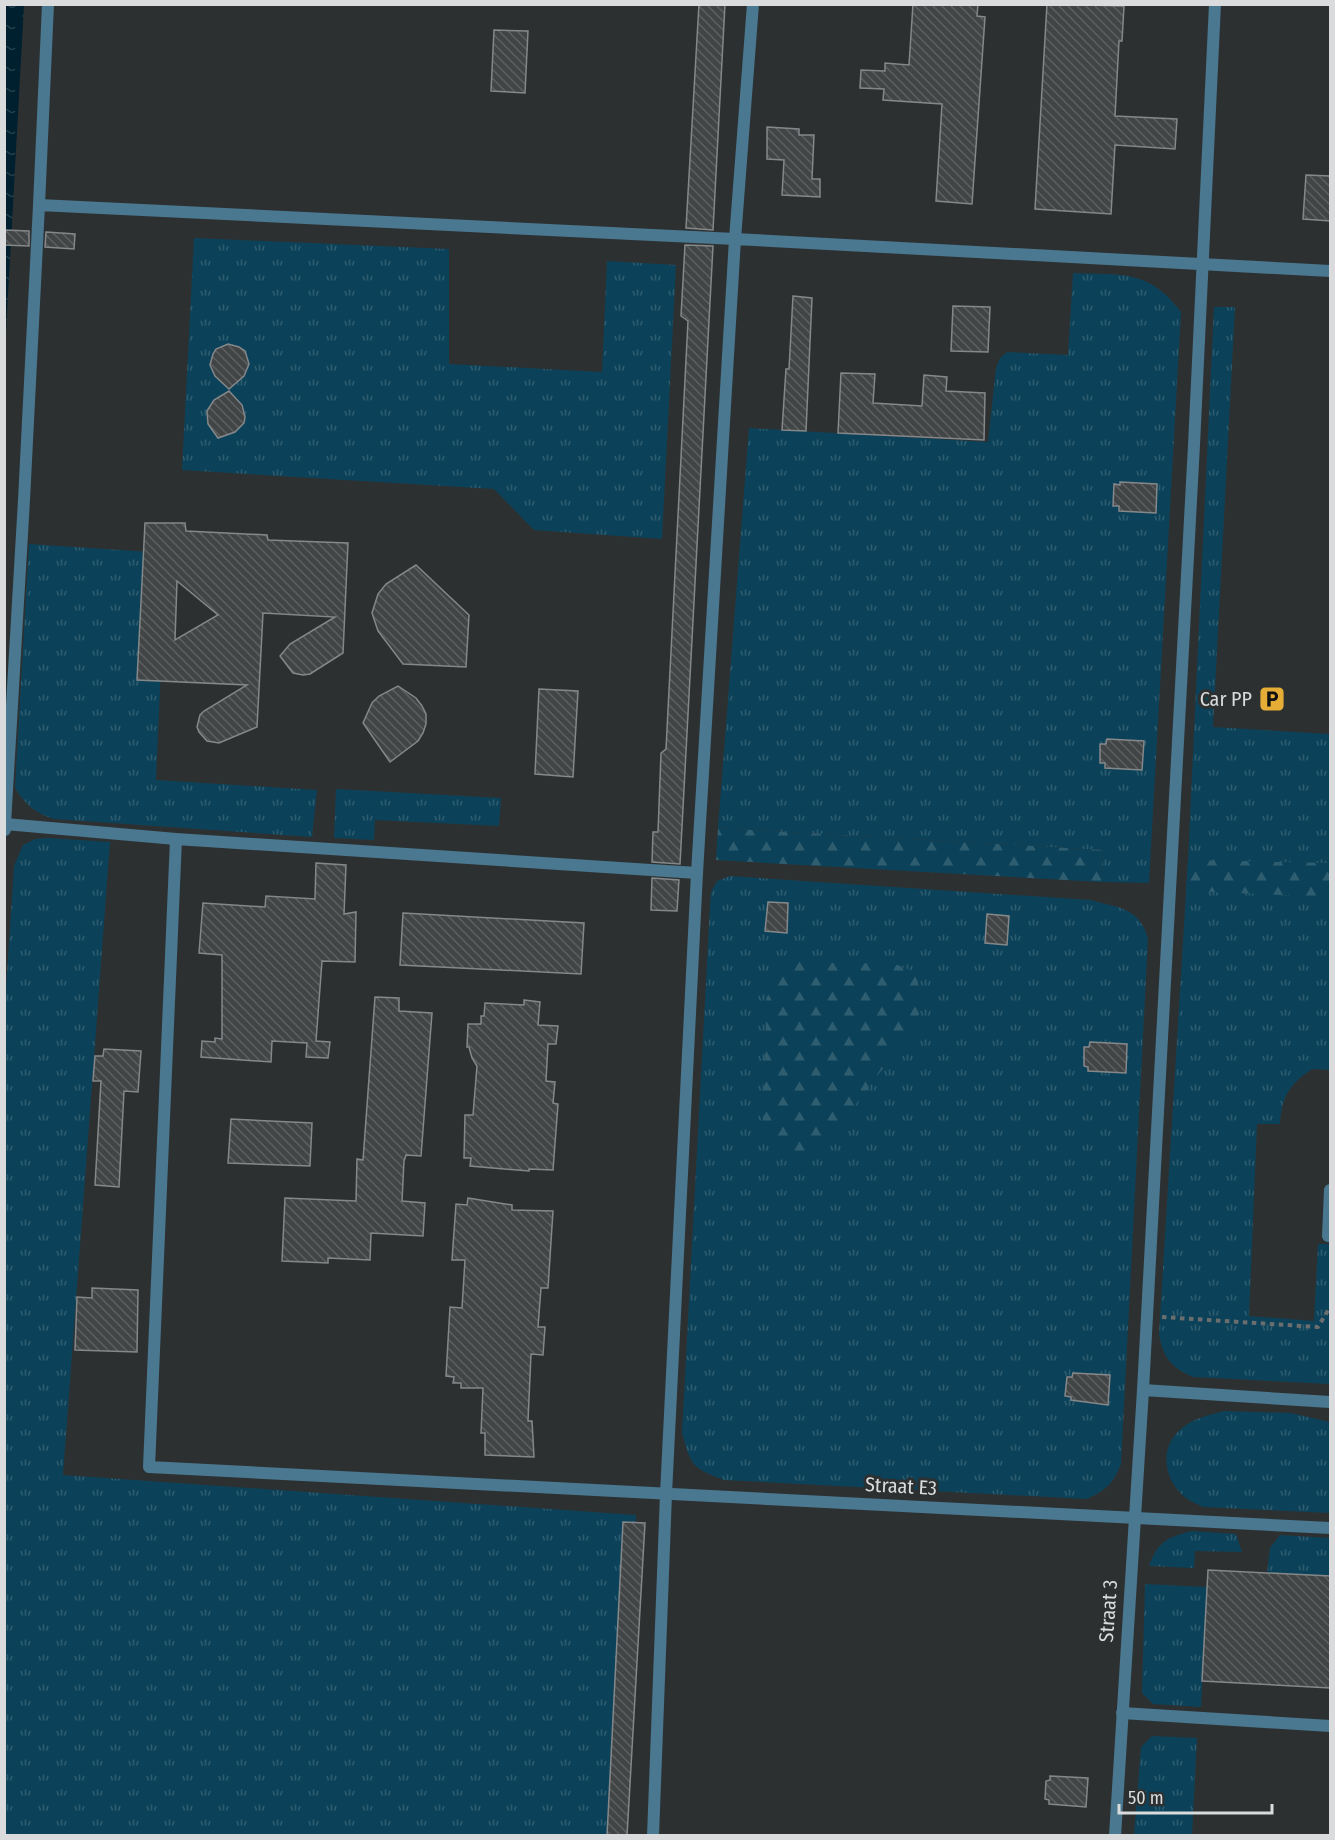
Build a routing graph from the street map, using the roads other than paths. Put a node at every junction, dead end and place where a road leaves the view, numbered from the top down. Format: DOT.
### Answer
graph roads {
  1 [pos="48,4"];
  2 [pos="753,4"];
  3 [pos="1215,4"];
  4 [pos="39,205"];
  5 [pos="735,239"];
  6 [pos="1201,264"];
  7 [pos="1330,271"];
  8 [pos="5,824"];
  9 [pos="4,830"];
  10 [pos="176,839"];
  11 [pos="697,873"];
  12 [pos="1330,1190"];
  13 [pos="1328,1236"];
  14 [pos="1143,1390"];
  15 [pos="1330,1401"];
  16 [pos="666,1494"];
  17 [pos="1134,1517"];
  18 [pos="1330,1528"];
  19 [pos="1122,1713"];
  20 [pos="1330,1726"];
  21 [pos="653,1836"];
  22 [pos="1115,1836"];
  1 -- 4 [label="lane"];
  2 -- 5 [label="lane"];
  3 -- 6 [label="lane, Straat 3"];
  4 -- 5 [label="lane"];
  4 -- 8 [label="lane"];
  5 -- 6 [label="lane"];
  5 -- 11 [label="lane"];
  6 -- 7 [label="lane"];
  6 -- 14 [label="lane, Straat 3"];
  8 -- 9 [label="lane"];
  8 -- 10 [label="lane"];
  10 -- 11 [label="lane"];
  10 -- 16 [label="lane, Straat E3"];
  11 -- 16 [label="lane"];
  12 -- 13 [label="lane"];
  14 -- 15 [label="lane"];
  14 -- 17 [label="lane, Straat 3"];
  16 -- 17 [label="lane, Straat E3"];
  16 -- 21 [label="lane"];
  17 -- 18 [label="lane, Straat E3"];
  17 -- 19 [label="lane, Straat 3"];
  19 -- 20 [label="lane"];
  19 -- 22 [label="lane, Straat 3"];
}
